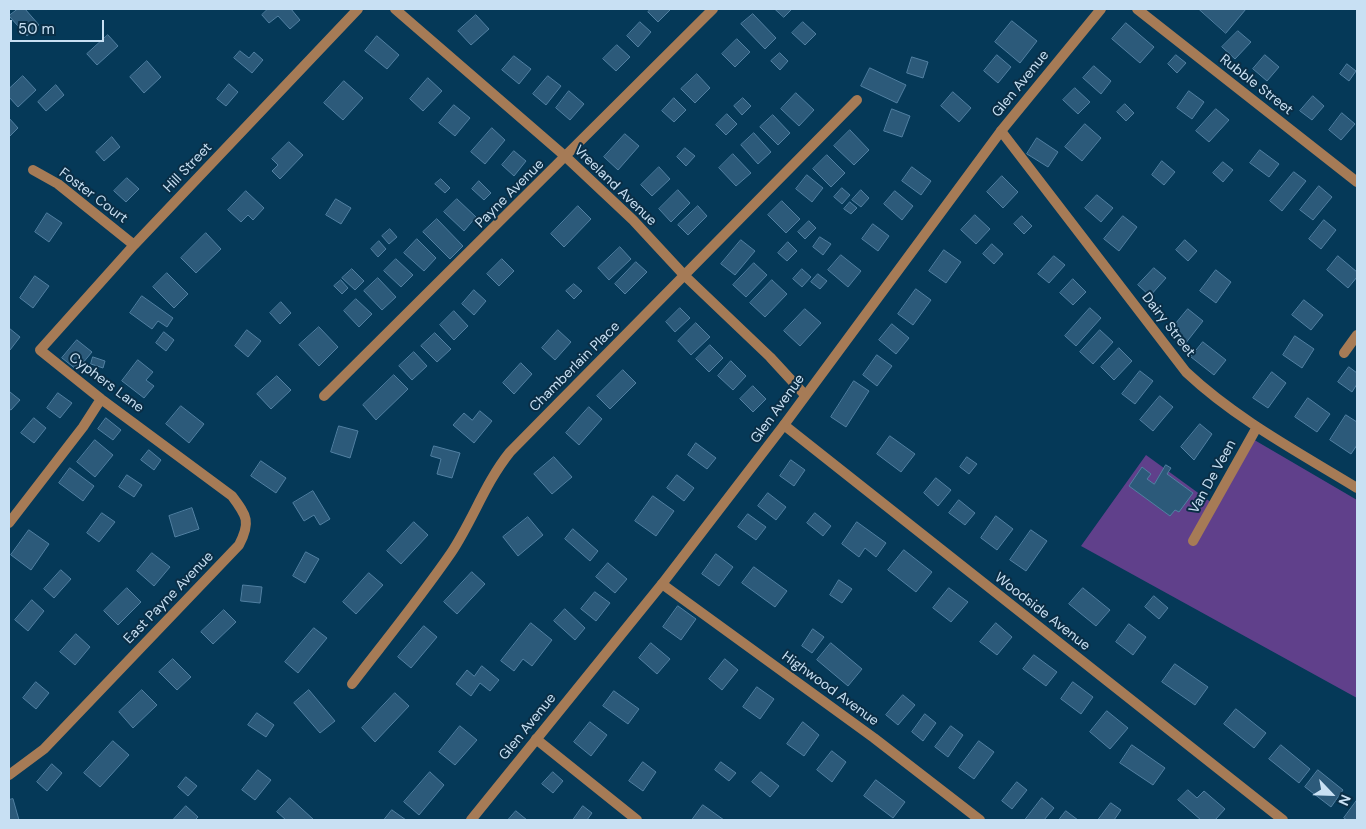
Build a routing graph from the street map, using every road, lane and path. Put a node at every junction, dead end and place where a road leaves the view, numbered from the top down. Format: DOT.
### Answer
graph roads {
  1 [pos="358,9"];
  2 [pos="395,9"];
  3 [pos="713,9"];
  4 [pos="1101,9"];
  5 [pos="1137,9"];
  6 [pos="857,100"];
  7 [pos="1001,131"];
  8 [pos="566,157"];
  9 [pos="33,170"];
  10 [pos="1357,182"];
  11 [pos="134,245"];
  12 [pos="684,275"];
  13 [pos="1357,335"];
  14 [pos="40,350"];
  15 [pos="1344,353"];
  16 [pos="805,395"];
  17 [pos="324,396"];
  18 [pos="102,399"];
  19 [pos="784,425"];
  20 [pos="1257,427"];
  21 [pos="155,437"];
  22 [pos="1357,488"];
  23 [pos="9,522"];
  24 [pos="1193,541"];
  25 [pos="662,584"];
  26 [pos="352,684"];
  27 [pos="536,739"];
  28 [pos="9,774"];
  29 [pos="633,817"];
  30 [pos="471,820"];
  31 [pos="980,820"];
  32 [pos="1283,820"];
  1 -- 11 [label="street, Hill Street"];
  2 -- 8 [label="street, Vreeland Avenue"];
  3 -- 8 [label="street, Payne Avenue"];
  4 -- 7 [label="street, Glen Avenue"];
  5 -- 10 [label="street, Rubble Street"];
  6 -- 12 [label="street, Chamberlain Place"];
  7 -- 16 [label="street, Glen Avenue"];
  7 -- 20 [label="street, Dairy Street"];
  8 -- 12 [label="street, Vreeland Avenue"];
  8 -- 17 [label="street, Payne Avenue"];
  9 -- 11 [label="street, Foster Court"];
  11 -- 14 [label="street, Hill Street"];
  12 -- 16 [label="street, Vreeland Avenue"];
  12 -- 26 [label="street, Chamberlain Place"];
  13 -- 15 [label="street"];
  14 -- 18 [label="street, Cyphers Lane"];
  16 -- 19 [label="street, Glen Avenue"];
  18 -- 21 [label="street, Cyphers Lane"];
  18 -- 23 [label="street"];
  19 -- 25 [label="street, Glen Avenue"];
  19 -- 32 [label="street, Woodside Avenue"];
  20 -- 22 [label="street, Dairy Street"];
  20 -- 24 [label="street, Van De Veen"];
  21 -- 28 [label="street, East Payne Avenue"];
  25 -- 27 [label="street, Glen Avenue"];
  25 -- 31 [label="street, Highwood Avenue"];
  27 -- 29 [label="street"];
  27 -- 30 [label="street, Glen Avenue"];
}
